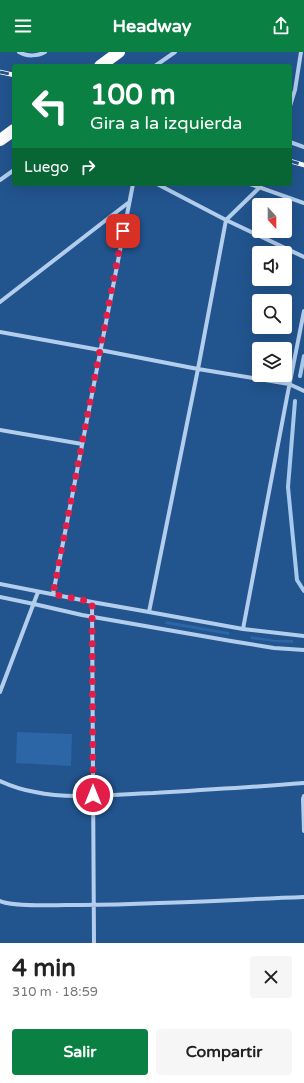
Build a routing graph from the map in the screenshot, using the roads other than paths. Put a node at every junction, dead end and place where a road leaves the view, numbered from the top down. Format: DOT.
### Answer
graph roads {
  1 [pos="19,52"];
  2 [pos="45,52"];
  3 [pos="175,52"];
  4 [pos="302,52"];
  5 [pos="116,54"];
  6 [pos="103,64"];
  7 [pos="158,64"];
  8 [pos="295,90"];
  9 [pos="292,92"];
  10 [pos="292,100"];
  11 [pos="12,131"];
  12 [pos="0,140"];
  13 [pos="292,143"];
  14 [pos="304,147"];
  15 [pos="12,171"];
  16 [pos="0,180"];
  17 [pos="133,186"];
  18 [pos="161,186"];
  19 [pos="254,186"];
  20 [pos="259,188"];
  21 [pos="129,203"];
  22 [pos="304,203"];
  23 [pos="226,220"];
  24 [pos="304,257"];
  25 [pos="0,302"];
  26 [pos="304,311"];
  27 [pos="0,332"];
  28 [pos="100,350"];
  29 [pos="198,370"];
  30 [pos="289,384"];
  31 [pos="304,391"];
  32 [pos="0,430"];
  33 [pos="82,444"];
  34 [pos="0,584"];
  35 [pos="38,592"];
  36 [pos="53,594"];
  37 [pos="0,597"];
  38 [pos="92,602"];
  39 [pos="34,604"];
  40 [pos="149,612"];
  41 [pos="92,616"];
  42 [pos="243,629"];
  43 [pos="304,636"];
  44 [pos="304,650"];
  45 [pos="0,692"];
  46 [pos="0,781"];
  47 [pos="304,783"];
  48 [pos="93,795"];
  49 [pos="304,796"];
  50 [pos="304,831"];
  51 [pos="304,897"];
  52 [pos="0,901"];
  53 [pos="94,905"];
  54 [pos="94,943"];
  1 -- 2 [label="street"];
  3 -- 7 [label="street"];
  4 -- 8 [label="street"];
  5 -- 6 [label="highway"];
  8 -- 9 [label="street"];
  8 -- 10 [label="street"];
  11 -- 12 [label="highway"];
  13 -- 14 [label="street"];
  15 -- 16 [label="street"];
  17 -- 21 [label="street"];
  18 -- 23 [label="street"];
  19 -- 20 [label="street"];
  20 -- 22 [label="street"];
  20 -- 23 [label="street"];
  21 -- 25 [label="street"];
  21 -- 28 [label="street"];
  23 -- 24 [label="street"];
  23 -- 29 [label="street"];
  26 -- 30 [label="street"];
  27 -- 28 [label="street"];
  28 -- 29 [label="street"];
  28 -- 33 [label="street"];
  29 -- 30 [label="street"];
  29 -- 40 [label="street"];
  30 -- 31 [label="street"];
  30 -- 42 [label="street"];
  32 -- 33 [label="street"];
  33 -- 36 [label="street"];
  34 -- 35 [label="street"];
  35 -- 36 [label="street"];
  35 -- 39 [label="street"];
  36 -- 38 [label="street"];
  37 -- 39 [label="street"];
  38 -- 40 [label="street"];
  38 -- 41 [label="street"];
  39 -- 41 [label="street"];
  39 -- 45 [label="street"];
  40 -- 42 [label="street"];
  41 -- 44 [label="street"];
  41 -- 48 [label="street"];
  42 -- 43 [label="street"];
  46 -- 48 [label="street"];
  47 -- 48 [label="street"];
  48 -- 53 [label="street"];
  49 -- 50 [label="street"];
  51 -- 53 [label="street"];
  52 -- 53 [label="street"];
  53 -- 54 [label="street"];
}
